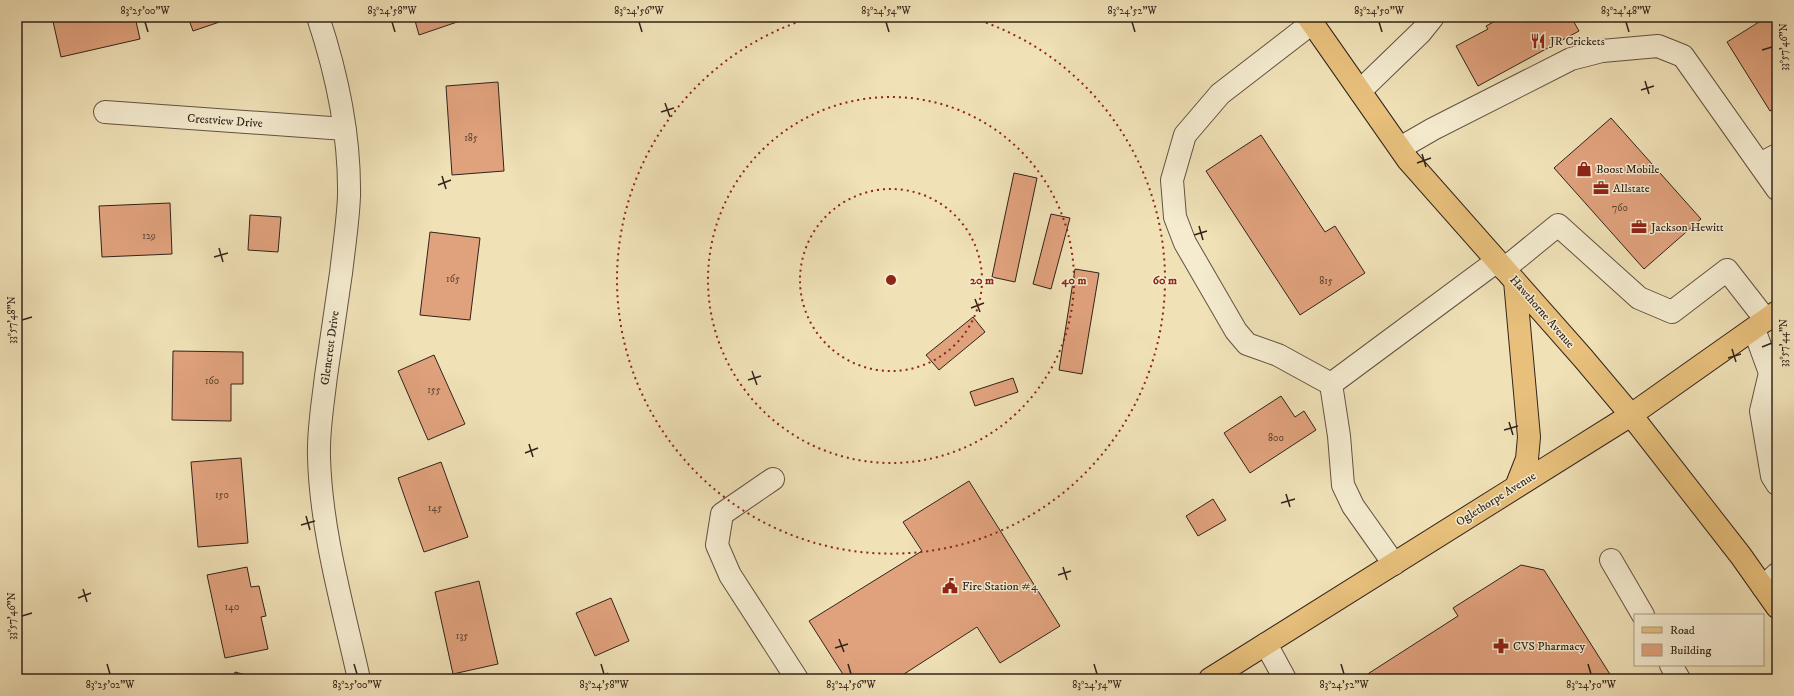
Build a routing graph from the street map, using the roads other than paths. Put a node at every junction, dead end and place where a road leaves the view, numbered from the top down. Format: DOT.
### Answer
graph roads {
  1 [pos="318,17"];
  2 [pos="1310,20"];
  3 [pos="1422,22"];
  4 [pos="1360,91"];
  5 [pos="106,112"];
  6 [pos="345,129"];
  7 [pos="1400,148"];
  8 [pos="1768,159"];
  9 [pos="1777,189"];
  10 [pos="1505,270"];
  11 [pos="1766,320"];
  12 [pos="1773,379"];
  13 [pos="1331,384"];
  14 [pos="1631,415"];
  15 [pos="1775,478"];
  16 [pos="773,480"];
  17 [pos="1516,487"];
  18 [pos="1611,560"];
  19 [pos="1394,564"];
  20 [pos="1770,580"];
  21 [pos="1777,607"];
  22 [pos="1642,614"];
  23 [pos="1266,644"];
  24 [pos="1672,666"];
  25 [pos="359,679"];
  26 [pos="797,679"];
  27 [pos="1210,679"];
  28 [pos="1285,679"];
  29 [pos="1679,679"];
  1 -- 6 [label="street, Glencrest Drive"];
  2 -- 4 [label="main road, Hawthorne Avenue"];
  2 -- 13 [label="street"];
  3 -- 4 [label="street"];
  4 -- 7 [label="main road, Hawthorne Avenue"];
  5 -- 6 [label="street, Crestview Drive"];
  6 -- 25 [label="street, Glencrest Drive"];
  7 -- 8 [label="street"];
  7 -- 10 [label="main road, Hawthorne Avenue"];
  8 -- 9 [label="street"];
  10 -- 11 [label="street"];
  10 -- 13 [label="street"];
  10 -- 14 [label="main road, Hawthorne Avenue"];
  10 -- 17 [label="main road"];
  11 -- 12 [label="street"];
  11 -- 14 [label="main road, Oglethorpe Avenue"];
  12 -- 15 [label="street"];
  13 -- 19 [label="street"];
  14 -- 17 [label="main road, Oglethorpe Avenue"];
  14 -- 20 [label="main road, Hawthorne Avenue"];
  16 -- 26 [label="street"];
  17 -- 19 [label="main road, Oglethorpe Avenue"];
  18 -- 22 [label="street"];
  19 -- 23 [label="main road, Oglethorpe Avenue"];
  20 -- 21 [label="main road, Hawthorne Avenue"];
  23 -- 27 [label="main road, Oglethorpe Avenue"];
  23 -- 28 [label="street"];
  24 -- 29 [label="street"];
}
